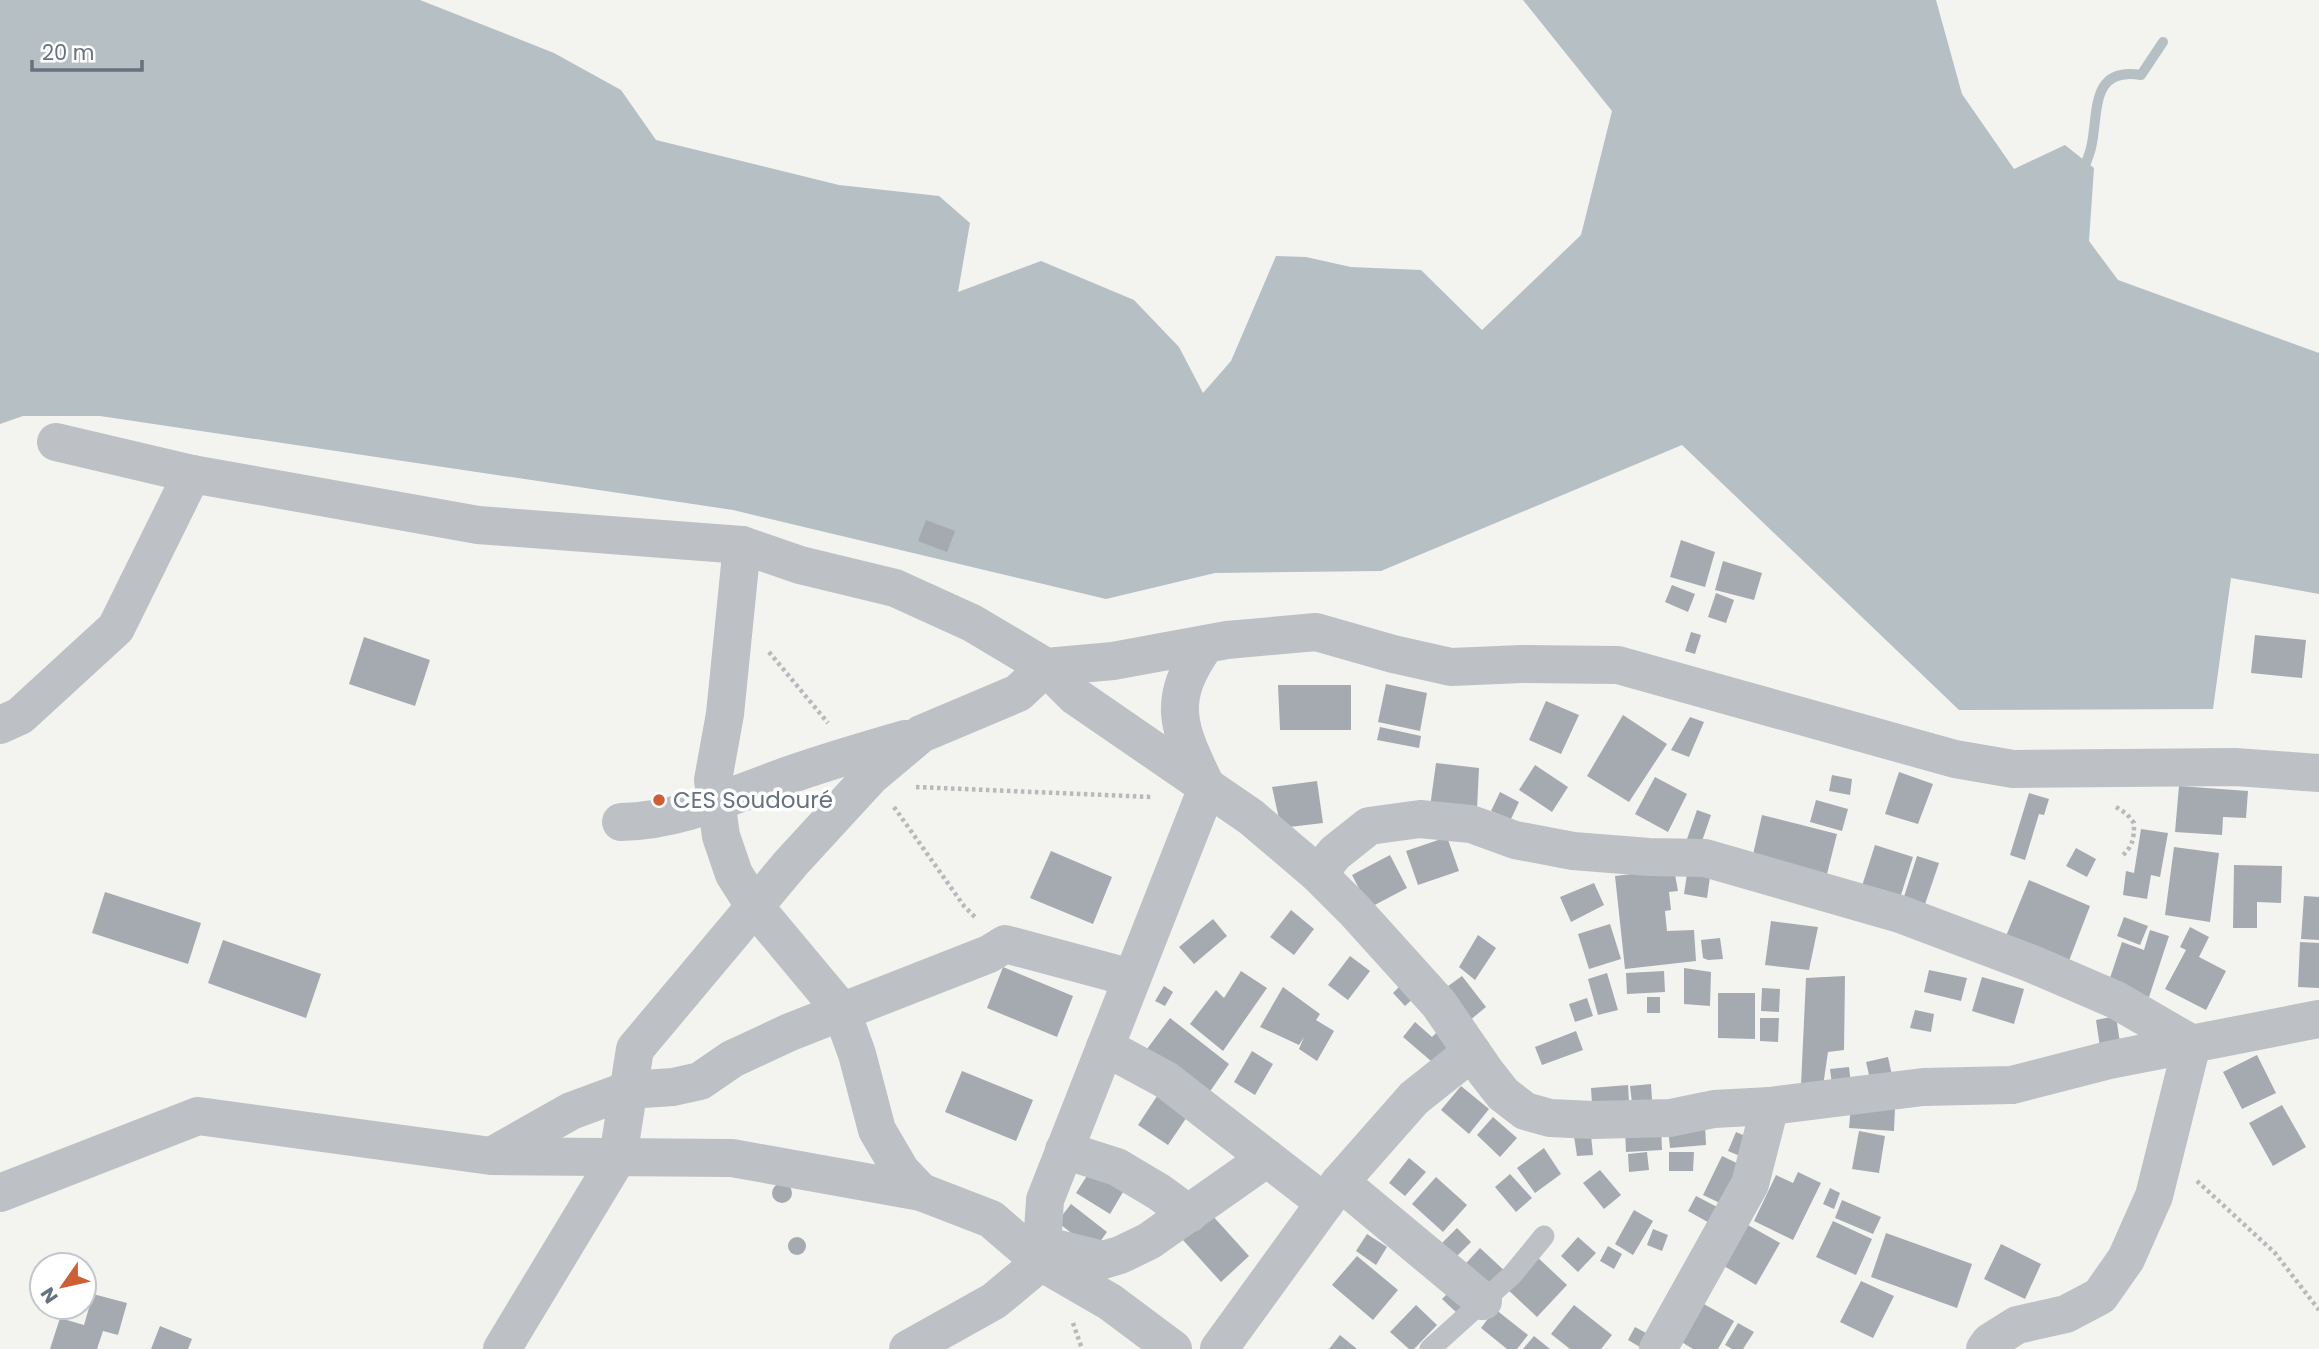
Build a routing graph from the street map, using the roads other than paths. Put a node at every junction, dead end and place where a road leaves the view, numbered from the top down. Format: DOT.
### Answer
graph roads {
  1 [pos="56,442"];
  2 [pos="192,474"];
  3 [pos="742,545"];
  4 [pos="1206,644"];
  5 [pos="1046,667"];
  6 [pos="0,725"];
  7 [pos="921,734"];
  8 [pos="2319,773"];
  9 [pos="1208,788"];
  10 [pos="716,803"];
  11 [pos="621,822"];
  12 [pos="1318,874"];
  13 [pos="755,907"];
  14 [pos="1132,978"];
  15 [pos="841,1010"];
  16 [pos="2319,1018"];
  17 [pos="2192,1044"];
  18 [pos="1105,1047"];
  19 [pos="1472,1052"];
  20 [pos="628,1090"];
  21 [pos="1770,1106"];
  22 [pos="1064,1150"];
  23 [pos="491,1156"];
  24 [pos="618,1157"];
  25 [pos="1268,1158"];
  26 [pos="921,1192"];
  27 [pos="0,1193"];
  28 [pos="1333,1193"];
  29 [pos="1189,1214"];
  30 [pos="1544,1236"];
  31 [pos="1041,1254"];
  32 [pos="1483,1301"];
  33 [pos="502,1349"];
  34 [pos="908,1349"];
  35 [pos="1172,1349"];
  36 [pos="1219,1349"];
  37 [pos="1430,1349"];
  38 [pos="1658,1349"];
  39 [pos="1985,1349"];
  1 -- 2 [label="street"];
  2 -- 3 [label="street"];
  2 -- 6 [label="street"];
  3 -- 5 [label="street"];
  3 -- 10 [label="street"];
  4 -- 5 [label="street"];
  4 -- 8 [label="street"];
  4 -- 9 [label="street"];
  5 -- 7 [label="street"];
  5 -- 9 [label="street"];
  7 -- 10 [label="street"];
  7 -- 13 [label="street"];
  9 -- 12 [label="street"];
  9 -- 14 [label="street"];
  10 -- 11 [label="street"];
  10 -- 13 [label="street"];
  12 -- 17 [label="street"];
  12 -- 19 [label="street"];
  13 -- 15 [label="street"];
  13 -- 20 [label="street"];
  14 -- 15 [label="street"];
  14 -- 18 [label="street"];
  15 -- 20 [label="street"];
  15 -- 26 [label="street"];
  16 -- 17 [label="street"];
  17 -- 21 [label="street"];
  17 -- 39 [label="street"];
  18 -- 22 [label="street"];
  18 -- 25 [label="street"];
  19 -- 21 [label="street"];
  19 -- 28 [label="street"];
  20 -- 23 [label="street"];
  20 -- 24 [label="street"];
  21 -- 38 [label="street"];
  22 -- 29 [label="street"];
  22 -- 31 [label="street"];
  23 -- 24 [label="street"];
  23 -- 27 [label="street"];
  24 -- 26 [label="street"];
  24 -- 33 [label="street"];
  25 -- 28 [label="street"];
  25 -- 29 [label="street"];
  26 -- 31 [label="street"];
  28 -- 32 [label="street"];
  28 -- 36 [label="street"];
  29 -- 31 [label="street"];
  30 -- 32 [label="lane"];
  31 -- 34 [label="street"];
  31 -- 35 [label="street"];
  32 -- 37 [label="lane"];
}
